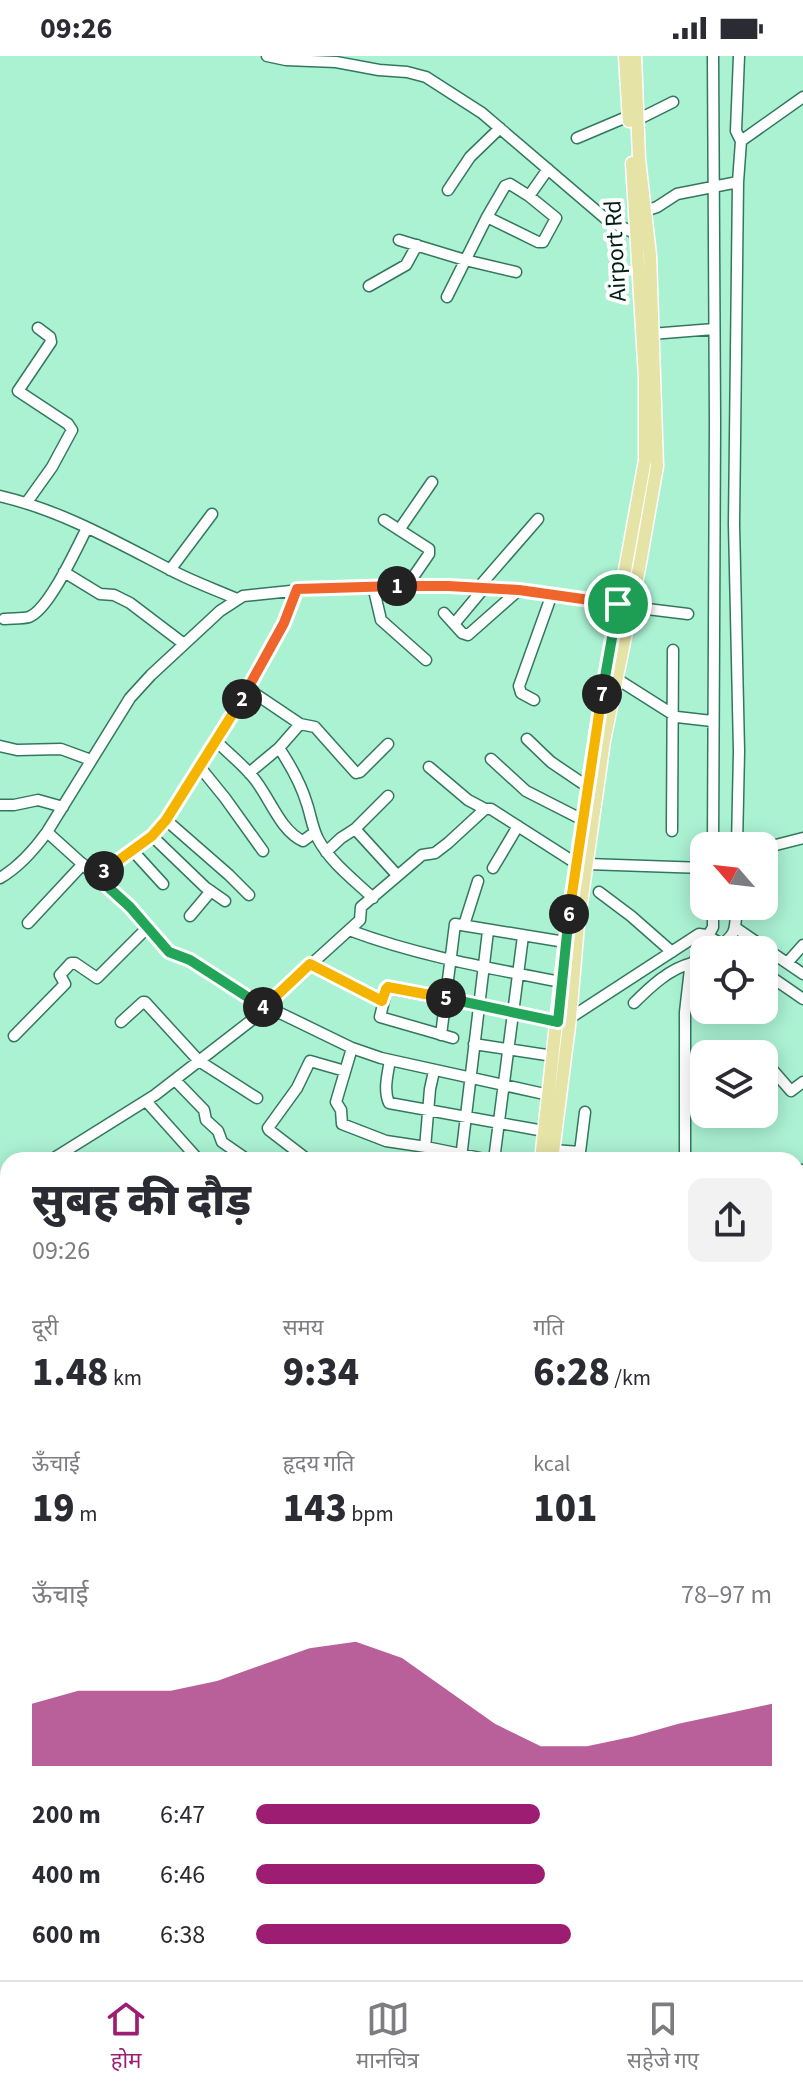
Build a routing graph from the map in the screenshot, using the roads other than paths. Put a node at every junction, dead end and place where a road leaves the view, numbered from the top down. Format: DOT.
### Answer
graph roads {
  1 [pos="267,56"];
  2 [pos="625,56"];
  3 [pos="635,56"];
  4 [pos="713,56"];
  5 [pos="739,56"];
  6 [pos="803,97"];
  7 [pos="673,102"];
  8 [pos="633,118"];
  9 [pos="500,128"];
  10 [pos="577,138"];
  11 [pos="741,141"];
  12 [pos="548,169"];
  13 [pos="726,184"];
  14 [pos="448,190"];
  15 [pos="529,196"];
  16 [pos="645,211"];
  17 [pos="487,217"];
  18 [pos="636,234"];
  19 [pos="399,240"];
  20 [pos="417,245"];
  21 [pos="465,260"];
  22 [pos="516,272"];
  23 [pos="369,286"];
  24 [pos="447,297"];
  25 [pos="38,328"];
  26 [pos="714,329"];
  27 [pos="651,334"];
  28 [pos="432,482"];
  29 [pos="0,496"];
  30 [pos="27,502"];
  31 [pos="212,514"];
  32 [pos="538,519"];
  33 [pos="384,520"];
  34 [pos="724,525"];
  35 [pos="87,528"];
  36 [pos="399,530"];
  37 [pos="170,570"];
  38 [pos="64,572"];
  39 [pos="373,586"];
  40 [pos="407,586"];
  41 [pos="481,588"];
  42 [pos="297,589"];
  43 [pos="519,590"];
  44 [pos="552,594"];
  45 [pos="237,599"];
  46 [pos="625,606"];
  47 [pos="444,613"];
  48 [pos="688,614"];
  49 [pos="4,619"];
  50 [pos="454,624"];
  51 [pos="184,644"];
  52 [pos="673,650"];
  53 [pos="426,660"];
  54 [pos="617,679"];
  55 [pos="248,689"];
  56 [pos="534,700"];
  57 [pos="672,714"];
  58 [pos="712,721"];
  59 [pos="300,724"];
  60 [pos="527,739"];
  61 [pos="215,740"];
  62 [pos="388,744"];
  63 [pos="0,746"];
  64 [pos="279,748"];
  65 [pos="491,759"];
  66 [pos="91,760"];
  67 [pos="199,766"];
  68 [pos="429,767"];
  69 [pos="249,773"];
  70 [pos="588,787"];
  71 [pos="388,796"];
  72 [pos="0,805"];
  73 [pos="63,807"];
  74 [pos="485,809"];
  75 [pos="166,820"];
  76 [pos="583,820"];
  77 [pos="518,826"];
  78 [pos="355,829"];
  79 [pos="672,831"];
  80 [pos="47,832"];
  81 [pos="315,832"];
  82 [pos="713,832"];
  83 [pos="737,832"];
  84 [pos="152,836"];
  85 [pos="803,838"];
  86 [pos="778,844"];
  87 [pos="132,850"];
  88 [pos="263,851"];
  89 [pos="326,852"];
  90 [pos="83,864"];
  91 [pos="582,864"];
  92 [pos="493,868"];
  93 [pos="690,868"];
  94 [pos="397,875"];
  95 [pos="97,877"];
  96 [pos="0,878"];
  97 [pos="478,881"];
  98 [pos="163,884"];
  99 [pos="211,891"];
  100 [pos="599,892"];
  101 [pos="249,895"];
  102 [pos="373,898"];
  103 [pos="225,901"];
  104 [pos="190,916"];
  105 [pos="28,923"];
  106 [pos="464,925"];
  107 [pos="148,927"];
  108 [pos="349,930"];
  109 [pos="488,931"];
  110 [pos="523,936"];
  111 [pos="690,940"];
  112 [pos="565,942"];
  113 [pos="803,945"];
  114 [pos="672,952"];
  115 [pos="778,960"];
  116 [pos="449,961"];
  117 [pos="787,963"];
  118 [pos="310,964"];
  119 [pos="690,964"];
  120 [pos="483,967"];
  121 [pos="690,969"];
  122 [pos="517,974"];
  123 [pos="803,974"];
  124 [pos="561,982"];
  125 [pos="778,982"];
  126 [pos="444,998"];
  127 [pos="803,999"];
  128 [pos="382,1001"];
  129 [pos="634,1003"];
  130 [pos="478,1005"];
  131 [pos="266,1009"];
  132 [pos="512,1011"];
  133 [pos="564,1020"];
  134 [pos="121,1022"];
  135 [pos="441,1035"];
  136 [pos="14,1036"];
  137 [pos="453,1038"];
  138 [pos="474,1044"];
  139 [pos="352,1048"];
  140 [pos="509,1048"];
  141 [pos="553,1056"];
  142 [pos="390,1060"];
  143 [pos="199,1061"];
  144 [pos="345,1071"];
  145 [pos="434,1071"];
  146 [pos="778,1076"];
  147 [pos="470,1079"];
  148 [pos="175,1080"];
  149 [pos="803,1082"];
  150 [pos="504,1085"];
  151 [pos="549,1095"];
  152 [pos="257,1098"];
  153 [pos="146,1101"];
  154 [pos="429,1110"];
  155 [pos="585,1112"];
  156 [pos="466,1117"];
  157 [pos="500,1124"];
  158 [pos="544,1131"];
  159 [pos="426,1147"];
  160 [pos="64,1152"];
  161 [pos="192,1152"];
  162 [pos="236,1152"];
  163 [pos="298,1152"];
  164 [pos="425,1152"];
  165 [pos="444,1152"];
  166 [pos="462,1152"];
  167 [pos="494,1152"];
  168 [pos="542,1152"];
  169 [pos="568,1152"];
  170 [pos="569,1152"];
  171 [pos="685,1152"];
  1 -- 9 [label="street"];
  2 -- 8 [label="main road, Airport Rd"];
  3 -- 8 [label="main road"];
  4 -- 13 [label="street"];
  5 -- 11 [label="street"];
  6 -- 11 [label="street"];
  7 -- 8 [label="street"];
  8 -- 10 [label="street"];
  8 -- 16 [label="main road"];
  8 -- 18 [label="main road, Airport Rd"];
  9 -- 12 [label="street"];
  9 -- 14 [label="street"];
  11 -- 13 [label="street"];
  12 -- 15 [label="street"];
  12 -- 18 [label="street"];
  13 -- 16 [label="street"];
  13 -- 26 [label="street"];
  13 -- 34 [label="street"];
  15 -- 17 [label="street"];
  15 -- 17 [label="street"];
  16 -- 27 [label="main road"];
  17 -- 21 [label="street"];
  18 -- 46 [label="main road, Airport Rd"];
  19 -- 20 [label="street"];
  20 -- 21 [label="street"];
  20 -- 23 [label="street"];
  21 -- 22 [label="street"];
  21 -- 24 [label="street"];
  25 -- 30 [label="street"];
  26 -- 27 [label="street"];
  26 -- 34 [label="street"];
  27 -- 46 [label="main road"];
  28 -- 36 [label="street"];
  29 -- 30 [label="street"];
  30 -- 35 [label="street"];
  31 -- 37 [label="street"];
  32 -- 41 [label="street"];
  33 -- 36 [label="street"];
  34 -- 58 [label="street"];
  34 -- 83 [label="street"];
  35 -- 37 [label="street"];
  35 -- 38 [label="street"];
  36 -- 40 [label="street"];
  37 -- 45 [label="street"];
  38 -- 49 [label="street"];
  38 -- 51 [label="street"];
  39 -- 40 [label="street"];
  39 -- 42 [label="street"];
  39 -- 53 [label="street"];
  40 -- 41 [label="street"];
  41 -- 43 [label="street"];
  41 -- 50 [label="street"];
  42 -- 45 [label="street"];
  42 -- 55 [label="street"];
  43 -- 44 [label="street"];
  43 -- 50 [label="street"];
  44 -- 46 [label="street"];
  44 -- 56 [label="street"];
  45 -- 51 [label="street"];
  46 -- 48 [label="street"];
  46 -- 54 [label="main road"];
  46 -- 70 [label="main road"];
  47 -- 50 [label="street"];
  51 -- 66 [label="street"];
  52 -- 57 [label="street"];
  54 -- 57 [label="street"];
  54 -- 91 [label="main road"];
  55 -- 59 [label="street"];
  55 -- 61 [label="street"];
  57 -- 58 [label="street"];
  57 -- 79 [label="street"];
  58 -- 82 [label="street"];
  59 -- 62 [label="street"];
  59 -- 64 [label="street"];
  60 -- 70 [label="street"];
  61 -- 67 [label="street"];
  61 -- 69 [label="street"];
  63 -- 66 [label="street"];
  64 -- 69 [label="street"];
  64 -- 81 [label="street"];
  65 -- 76 [label="street"];
  66 -- 73 [label="street"];
  67 -- 75 [label="street"];
  67 -- 88 [label="street"];
  68 -- 74 [label="street"];
  69 -- 81 [label="street"];
  70 -- 76 [label="main road"];
  71 -- 78 [label="street"];
  72 -- 73 [label="street"];
  73 -- 80 [label="street"];
  74 -- 77 [label="street"];
  74 -- 94 [label="street"];
  75 -- 84 [label="street"];
  75 -- 101 [label="street"];
  76 -- 91 [label="main road"];
  77 -- 91 [label="street"];
  77 -- 92 [label="street"];
  78 -- 89 [label="street"];
  78 -- 94 [label="street"];
  80 -- 90 [label="street"];
  80 -- 96 [label="street"];
  81 -- 89 [label="street"];
  84 -- 87 [label="street"];
  84 -- 99 [label="street"];
  85 -- 86 [label="street"];
  87 -- 95 [label="street"];
  87 -- 98 [label="street"];
  89 -- 102 [label="street"];
  90 -- 95 [label="street"];
  90 -- 105 [label="street"];
  91 -- 93 [label="street"];
  91 -- 112 [label="main road"];
  91 -- 133 [label="main road"];
  94 -- 102 [label="street"];
  95 -- 107 [label="street"];
  97 -- 106 [label="street"];
  99 -- 103 [label="street"];
  99 -- 104 [label="street"];
  100 -- 114 [label="street"];
  102 -- 108 [label="street"];
  106 -- 109 [label="street"];
  106 -- 116 [label="street"];
  107 -- 131 [label="street"];
  107 -- 136 [label="street"];
  108 -- 116 [label="street"];
  108 -- 118 [label="street"];
  109 -- 110 [label="street"];
  109 -- 120 [label="street"];
  110 -- 112 [label="street"];
  110 -- 122 [label="street"];
  111 -- 114 [label="street"];
  112 -- 124 [label="main road"];
  113 -- 117 [label="street"];
  114 -- 133 [label="street"];
  115 -- 117 [label="street"];
  116 -- 120 [label="street"];
  116 -- 126 [label="street"];
  117 -- 123 [label="street"];
  118 -- 128 [label="street"];
  118 -- 131 [label="street"];
  119 -- 129 [label="street"];
  120 -- 122 [label="street"];
  120 -- 130 [label="street"];
  121 -- 171 [label="street"];
  122 -- 124 [label="street"];
  122 -- 132 [label="street"];
  124 -- 133 [label="main road"];
  125 -- 127 [label="street"];
  126 -- 128 [label="street"];
  126 -- 130 [label="street"];
  126 -- 135 [label="street"];
  128 -- 135 [label="street"];
  130 -- 132 [label="street"];
  130 -- 138 [label="street"];
  131 -- 139 [label="street"];
  131 -- 143 [label="street"];
  132 -- 133 [label="street"];
  132 -- 140 [label="street"];
  133 -- 141 [label="main road"];
  133 -- 169 [label="main road"];
  134 -- 143 [label="street"];
  135 -- 137 [label="street"];
  138 -- 140 [label="street"];
  138 -- 147 [label="street"];
  139 -- 142 [label="street"];
  139 -- 144 [label="street"];
  140 -- 141 [label="street"];
  140 -- 150 [label="street"];
  141 -- 151 [label="main road"];
  142 -- 145 [label="street"];
  142 -- 154 [label="street"];
  143 -- 148 [label="street"];
  143 -- 152 [label="street"];
  144 -- 159 [label="street"];
  144 -- 163 [label="street"];
  145 -- 147 [label="street"];
  145 -- 154 [label="street"];
  146 -- 149 [label="street"];
  147 -- 150 [label="street"];
  147 -- 156 [label="street"];
  148 -- 153 [label="street"];
  148 -- 162 [label="street"];
  150 -- 151 [label="street"];
  150 -- 157 [label="street"];
  151 -- 158 [label="main road"];
  153 -- 160 [label="street"];
  153 -- 161 [label="street"];
  154 -- 156 [label="street"];
  154 -- 159 [label="street"];
  155 -- 170 [label="street"];
  156 -- 157 [label="street"];
  156 -- 166 [label="street"];
  157 -- 158 [label="street"];
  157 -- 167 [label="street"];
  158 -- 168 [label="main road"];
  159 -- 164 [label="street"];
  159 -- 165 [label="street"];
}
